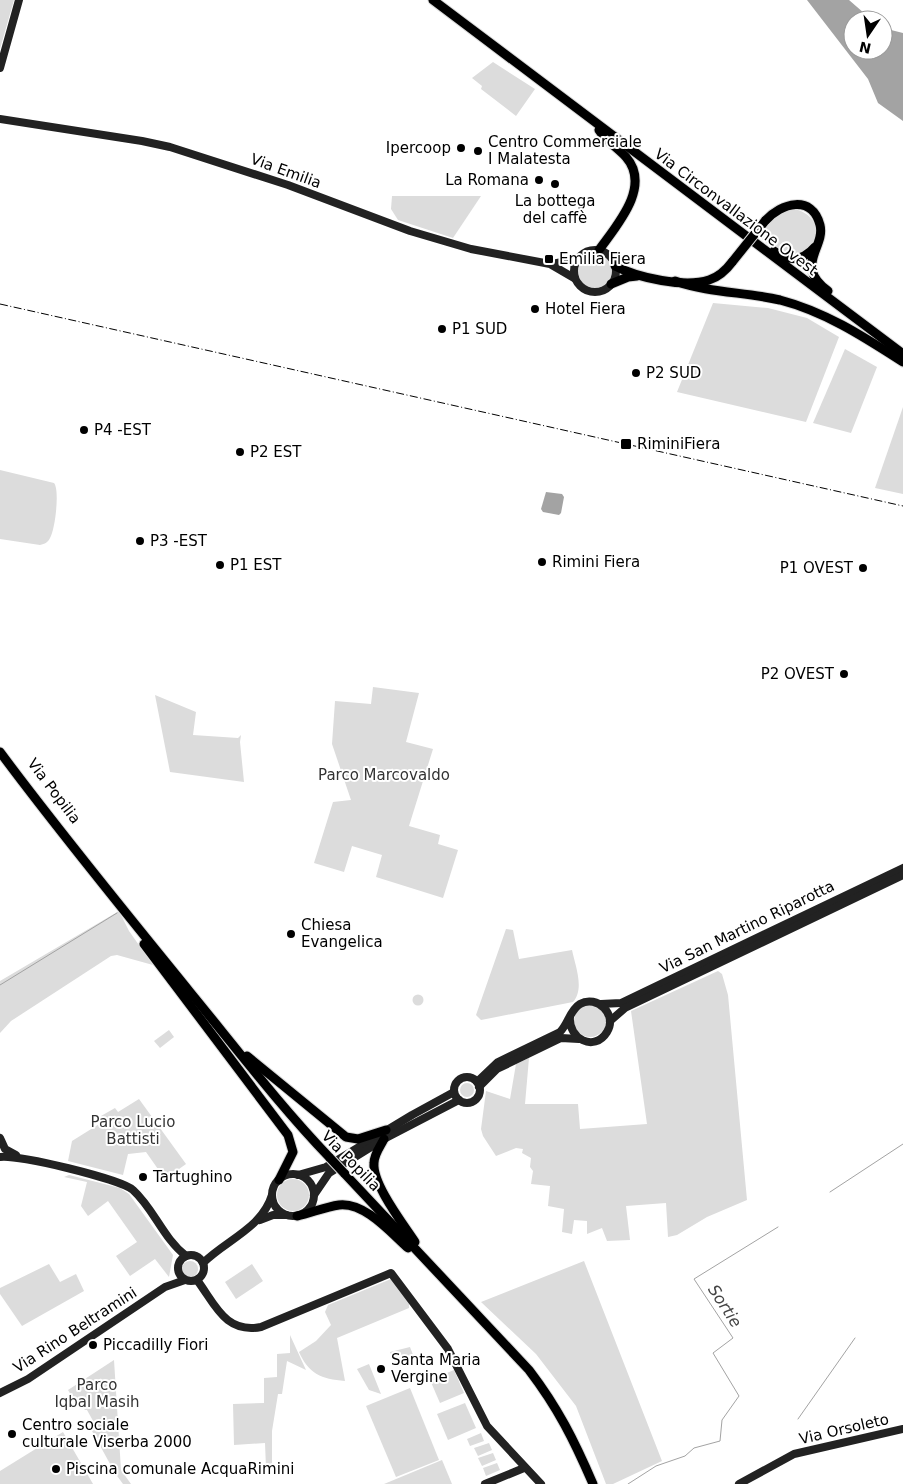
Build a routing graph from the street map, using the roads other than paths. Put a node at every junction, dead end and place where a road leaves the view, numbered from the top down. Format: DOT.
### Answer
graph roads {
  1 [pos="20,0"];
  2 [pos="433,0"];
  3 [pos="0,68"];
  4 [pos="0,115"];
  5 [pos="0,119"];
  6 [pos="10,121"];
  7 [pos="594,121"];
  8 [pos="703,205"];
  9 [pos="818,243"];
  10 [pos="599,250"];
  11 [pos="577,259"];
  12 [pos="550,264"];
  13 [pos="615,266"];
  14 [pos="643,276"];
  15 [pos="574,278"];
  16 [pos="675,282"];
  17 [pos="611,284"];
  18 [pos="886,342"];
  19 [pos="903,354"];
  20 [pos="903,362"];
  21 [pos="0,743"];
  22 [pos="0,752"];
  23 [pos="83,858"];
  24 [pos="903,868"];
  25 [pos="903,874"];
  26 [pos="120,906"];
  27 [pos="601,1004"];
  28 [pos="570,1017"];
  29 [pos="610,1021"];
  30 [pos="226,1036"];
  31 [pos="579,1039"];
  32 [pos="478,1084"];
  33 [pos="456,1096"];
  34 [pos="386,1134"];
  35 [pos="1,1140"];
  36 [pos="0,1156"];
  37 [pos="37,1162"];
  38 [pos="298,1175"];
  39 [pos="279,1180"];
  40 [pos="273,1193"];
  41 [pos="314,1195"];
  42 [pos="292,1216"];
  43 [pos="258,1220"];
  44 [pos="167,1238"];
  45 [pos="424,1257"];
  46 [pos="183,1259"];
  47 [pos="201,1261"];
  48 [pos="178,1271"];
  49 [pos="443,1277"];
  50 [pos="184,1280"];
  51 [pos="197,1280"];
  52 [pos="165,1287"];
  53 [pos="0,1393"];
  54 [pos="903,1429"];
  55 [pos="524,1468"];
  56 [pos="485,1484"];
  57 [pos="541,1484"];
  58 [pos="593,1484"];
  59 [pos="739,1484"];
  1 -- 3 [label="street"];
  2 -- 7 [label="main road, Via Circonvallazione Ovest"];
  4 -- 6 [label="street, Via Emilia"];
  5 -- 6 [label="street, Via Emilia"];
  6 -- 12 [label="street, Via Emilia"];
  7 -- 8 [label="main road, Via Circonvallazione Ovest"];
  7 -- 10 [label="main road"];
  8 -- 9 [label="main road"];
  8 -- 18 [label="main road, Via Circonvallazione Ovest"];
  9 -- 16 [label="main road, bridge"];
  9 -- 18 [label="main road"];
  10 -- 11 [label="street"];
  10 -- 13 [label="street"];
  11 -- 12 [label="street, Via Emilia"];
  11 -- 15 [label="street"];
  12 -- 15 [label="street, Via Emilia"];
  13 -- 14 [label="main road"];
  13 -- 17 [label="street"];
  14 -- 16 [label="main road"];
  14 -- 17 [label="main road"];
  15 -- 17 [label="street"];
  16 -- 20 [label="main road"];
  18 -- 19 [label="main road, Via Circonvallazione Ovest"];
  21 -- 23 [label="main road, Via Popilia"];
  22 -- 23 [label="main road, Via Popilia"];
  23 -- 26 [label="main road, Via Popilia"];
  24 -- 27 [label="street, Via San Martino Riparotta"];
  25 -- 29 [label="street, Via San Martino Riparotta"];
  26 -- 30 [label="main road, Via Popilia"];
  26 -- 39 [label="main road"];
  27 -- 28 [label="street"];
  27 -- 29 [label="street"];
  28 -- 31 [label="street"];
  28 -- 32 [label="street"];
  29 -- 31 [label="street"];
  30 -- 34 [label="main road"];
  30 -- 45 [label="main road, Via Popilia, bridge"];
  31 -- 32 [label="street"];
  32 -- 33 [label="street"];
  32 -- 33 [label="street"];
  33 -- 34 [label="street"];
  34 -- 38 [label="street"];
  34 -- 41 [label="street"];
  34 -- 45 [label="main road"];
  35 -- 36 [label="street"];
  35 -- 37 [label="street"];
  36 -- 37 [label="street"];
  37 -- 44 [label="street"];
  38 -- 39 [label="street"];
  38 -- 41 [label="street"];
  39 -- 40 [label="street"];
  40 -- 42 [label="street"];
  40 -- 43 [label="street"];
  41 -- 42 [label="street"];
  42 -- 43 [label="street"];
  42 -- 49 [label="main road"];
  43 -- 47 [label="street"];
  44 -- 46 [label="street"];
  44 -- 46 [label="street"];
  45 -- 49 [label="main road, Via Popilia"];
  46 -- 47 [label="street"];
  46 -- 48 [label="street"];
  47 -- 51 [label="street"];
  48 -- 50 [label="street"];
  48 -- 52 [label="street, Via Rino Beltramini"];
  49 -- 58 [label="main road, Via Popilia"];
  50 -- 51 [label="street"];
  50 -- 52 [label="street, Via Rino Beltramini"];
  51 -- 55 [label="street"];
  52 -- 53 [label="street, Via Rino Beltramini"];
  54 -- 59 [label="street, Via Orsoleto"];
  55 -- 56 [label="street"];
  55 -- 57 [label="street"];
}
